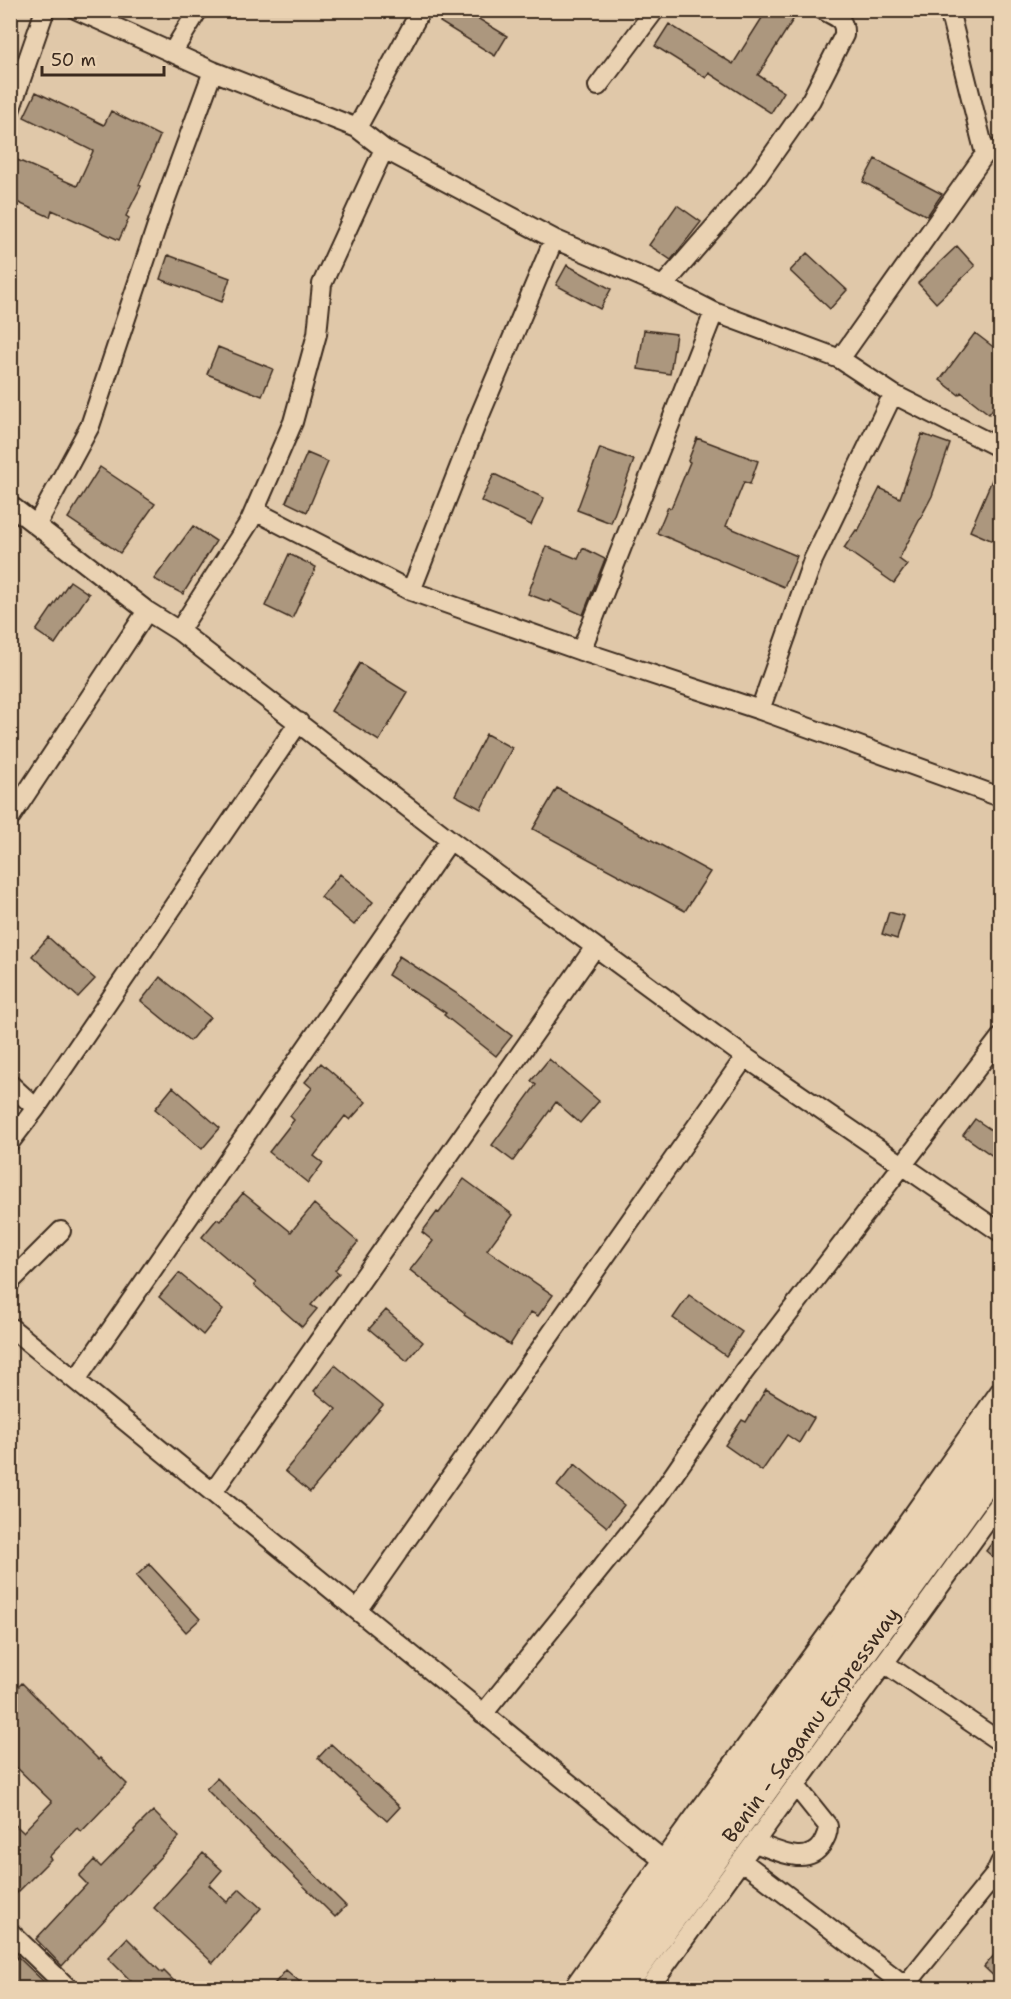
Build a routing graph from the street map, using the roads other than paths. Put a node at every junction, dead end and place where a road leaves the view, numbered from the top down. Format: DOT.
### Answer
graph roads {
  1 [pos="45,10"];
  2 [pos="77,10"];
  3 [pos="198,10"];
  4 [pos="421,10"];
  5 [pos="655,10"];
  6 [pos="823,10"];
  7 [pos="948,10"];
  8 [pos="172,53"];
  9 [pos="213,71"];
  10 [pos="598,86"];
  11 [pos="10,111"];
  12 [pos="357,129"];
  13 [pos="384,149"];
  14 [pos="993,151"];
  15 [pos="554,239"];
  16 [pos="663,286"];
  17 [pos="714,312"];
  18 [pos="840,359"];
  19 [pos="894,394"];
  20 [pos="1000,448"];
  21 [pos="13,511"];
  22 [pos="255,511"];
  23 [pos="37,524"];
  24 [pos="411,591"];
  25 [pos="147,611"];
  26 [pos="179,631"];
  27 [pos="581,651"];
  28 [pos="760,710"];
  29 [pos="299,722"];
  30 [pos="1000,797"];
  31 [pos="10,818"];
  32 [pos="450,840"];
  33 [pos="595,947"];
  34 [pos="1000,1038"];
  35 [pos="745,1057"];
  36 [pos="10,1084"];
  37 [pos="36,1108"];
  38 [pos="10,1142"];
  39 [pos="902,1164"];
  40 [pos="61,1231"];
  41 [pos="1000,1232"];
  42 [pos="10,1282"];
  43 [pos="10,1327"];
  44 [pos="76,1380"];
  45 [pos="1000,1391"];
  46 [pos="1000,1423"];
  47 [pos="1000,1463"];
  48 [pos="213,1492"];
  49 [pos="1000,1503"];
  50 [pos="358,1609"];
  51 [pos="884,1663"];
  52 [pos="483,1714"];
  53 [pos="1000,1742"];
  54 [pos="796,1786"];
  55 [pos="755,1843"];
  56 [pos="663,1860"];
  57 [pos="742,1861"];
  58 [pos="1000,1863"];
  59 [pos="10,1932"];
  60 [pos="907,1987"];
  61 [pos="68,1989"];
  62 [pos="573,1989"];
  63 [pos="592,1989"];
  64 [pos="622,1989"];
  65 [pos="649,1989"];
  1 -- 11 [label="street"];
  2 -- 8 [label="street"];
  3 -- 8 [label="street"];
  4 -- 12 [label="street"];
  5 -- 10 [label="street"];
  6 -- 16 [label="street"];
  7 -- 14 [label="street"];
  8 -- 9 [label="street"];
  9 -- 12 [label="street"];
  9 -- 23 [label="street"];
  12 -- 13 [label="street"];
  13 -- 15 [label="street"];
  13 -- 22 [label="street"];
  14 -- 18 [label="street"];
  15 -- 16 [label="street"];
  15 -- 24 [label="street"];
  16 -- 17 [label="street"];
  17 -- 18 [label="street"];
  17 -- 27 [label="street"];
  18 -- 19 [label="street"];
  19 -- 20 [label="street"];
  19 -- 28 [label="street"];
  21 -- 23 [label="street"];
  22 -- 24 [label="street"];
  22 -- 26 [label="street"];
  23 -- 25 [label="street"];
  24 -- 27 [label="street"];
  25 -- 26 [label="street"];
  25 -- 31 [label="street"];
  26 -- 29 [label="street"];
  27 -- 28 [label="street"];
  28 -- 30 [label="street"];
  29 -- 32 [label="street"];
  29 -- 37 [label="street"];
  32 -- 33 [label="street"];
  32 -- 44 [label="street"];
  33 -- 35 [label="street"];
  33 -- 48 [label="street"];
  34 -- 39 [label="street"];
  35 -- 39 [label="street"];
  35 -- 50 [label="street"];
  36 -- 37 [label="street"];
  37 -- 38 [label="street"];
  39 -- 41 [label="street"];
  39 -- 52 [label="street"];
  40 -- 42 [label="street"];
  43 -- 44 [label="street"];
  44 -- 48 [label="street"];
  45 -- 56 [label="street"];
  46 -- 63 [label="highway"];
  47 -- 64 [label="highway, Benin - Sagamu Expressway"];
  48 -- 50 [label="street"];
  49 -- 51 [label="street"];
  50 -- 52 [label="street"];
  51 -- 53 [label="street"];
  51 -- 54 [label="street"];
  52 -- 56 [label="street"];
  54 -- 55 [label="street"];
  54 -- 55 [label="street"];
  55 -- 57 [label="street"];
  56 -- 62 [label="street"];
  57 -- 60 [label="street"];
  57 -- 65 [label="street"];
  58 -- 60 [label="street"];
  59 -- 61 [label="street"];
}
